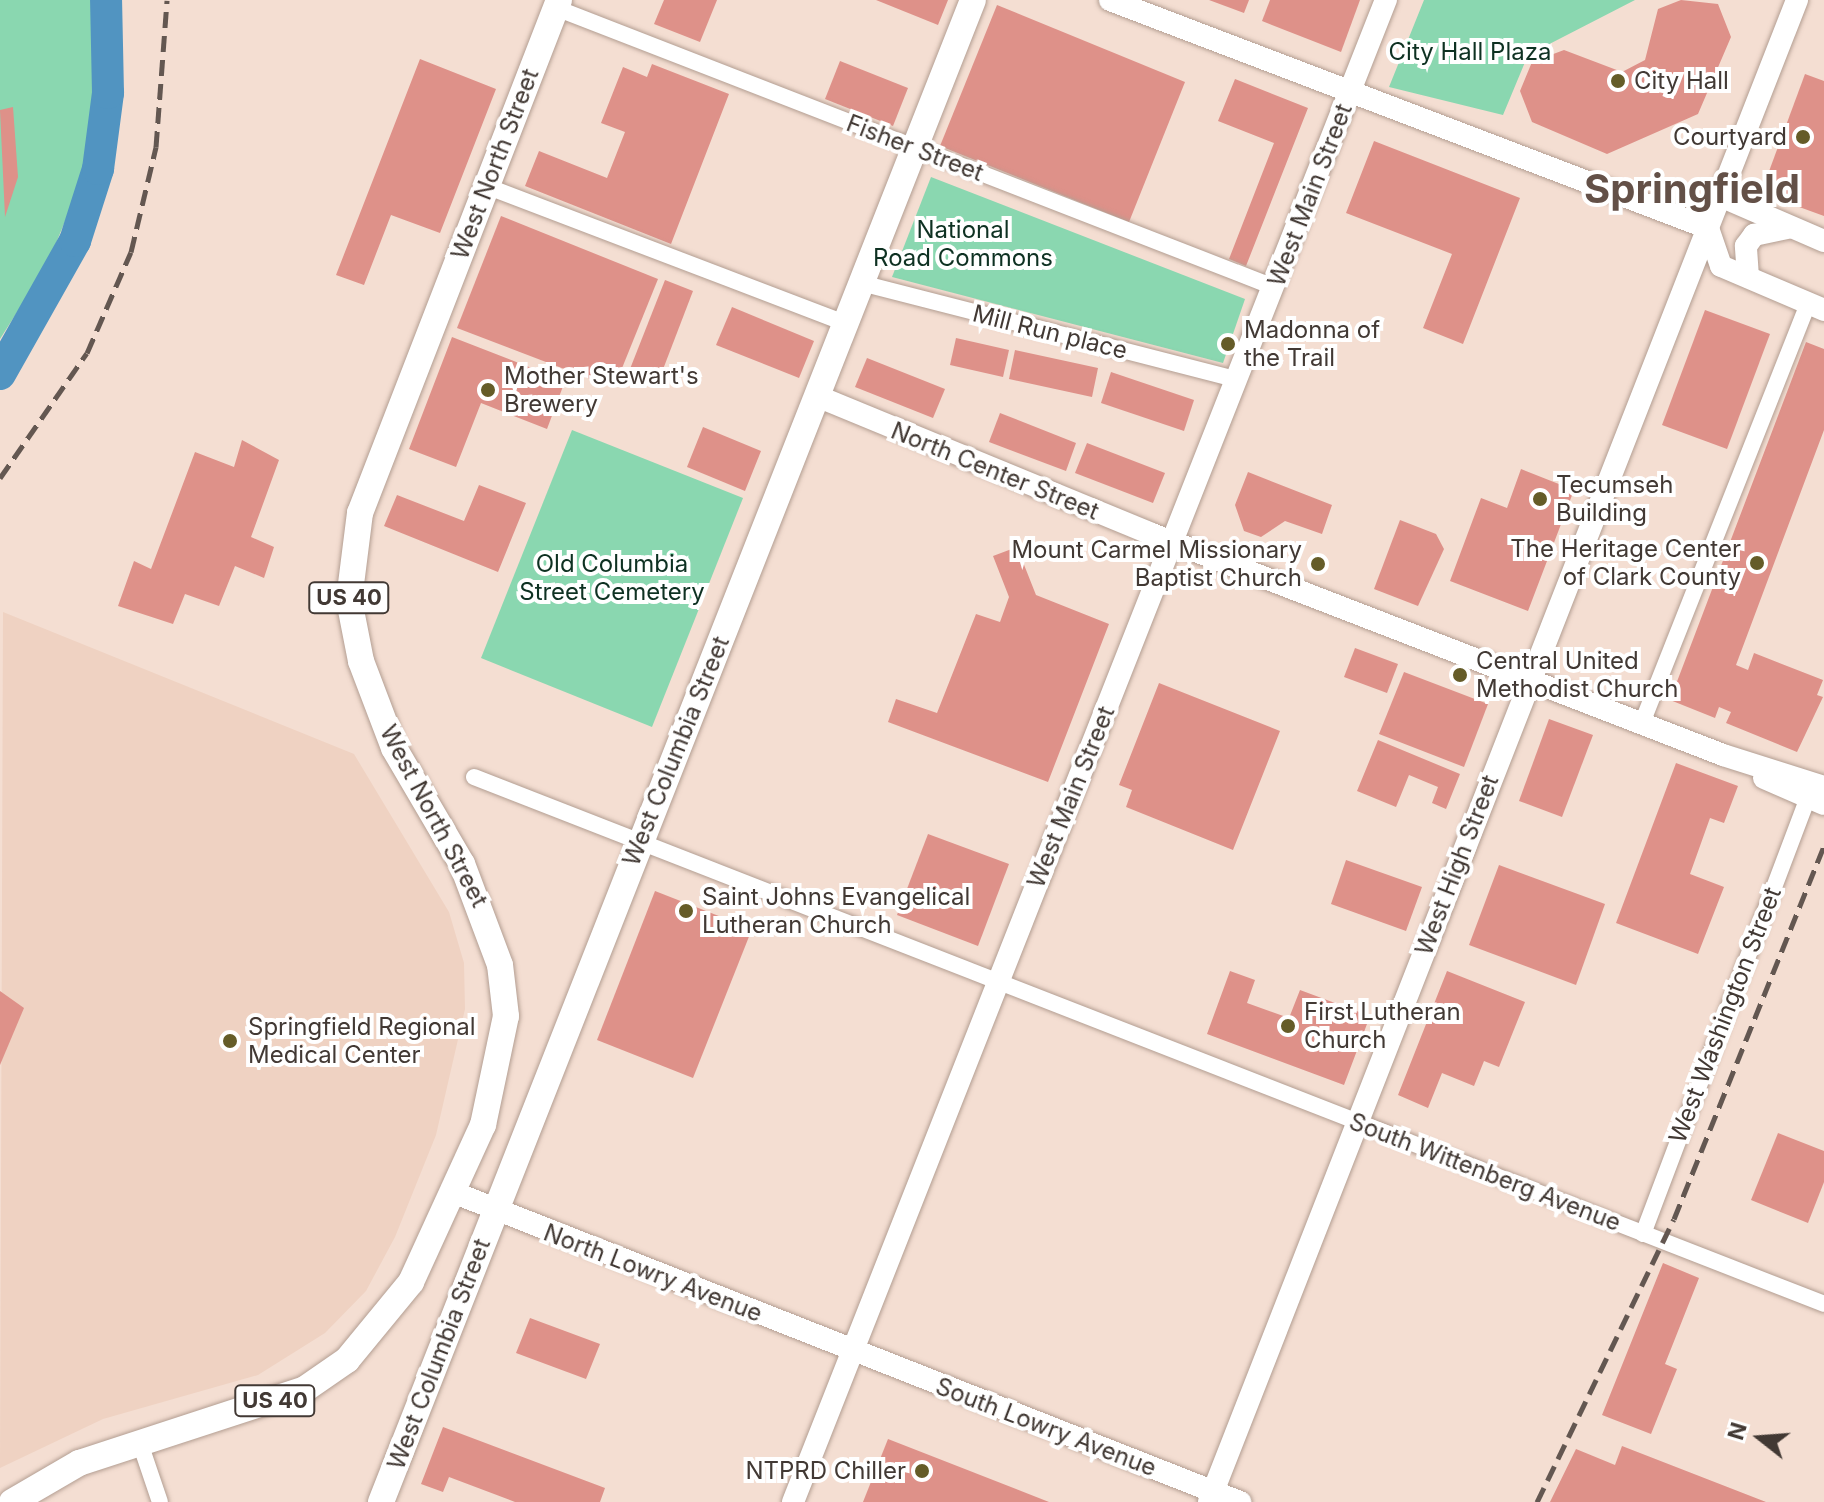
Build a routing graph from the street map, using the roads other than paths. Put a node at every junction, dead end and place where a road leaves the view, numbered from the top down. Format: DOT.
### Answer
graph roads {
  1 [pos="973,0"];
  2 [pos="1110,0"];
  3 [pos="1386,0"];
  4 [pos="1797,0"];
  5 [pos="558,4"];
  6 [pos="1350,92"];
  7 [pos="915,148"];
  8 [pos="486,186"];
  9 [pos="1720,196"];
  10 [pos="1708,228"];
  11 [pos="1788,228"];
  12 [pos="1824,241"];
  13 [pos="1748,277"];
  14 [pos="861,283"];
  15 [pos="1274,287"];
  16 [pos="1816,307"];
  17 [pos="845,323"];
  18 [pos="1238,380"];
  19 [pos="817,396"];
  20 [pos="1175,541"];
  21 [pos="1530,679"];
  22 [pos="1642,723"];
  23 [pos="474,777"];
  24 [pos="1819,796"];
  25 [pos="639,843"];
  26 [pos="996,982"];
  27 [pos="1357,1123"];
  28 [pos="455,1193"];
  29 [pos="494,1211"];
  30 [pos="1643,1234"];
  31 [pos="1824,1304"];
  32 [pos="852,1351"];
  33 [pos="141,1446"];
  34 [pos="1211,1497"];
  35 [pos="12,1502"];
  36 [pos="160,1502"];
  37 [pos="381,1502"];
  38 [pos="793,1502"];
  39 [pos="1240,1502"];
  1 -- 7 [label="main road, West Columbia Street"];
  2 -- 6 [label="street"];
  3 -- 6 [label="street, West Main Street"];
  4 -- 9 [label="street, West High Street"];
  5 -- 7 [label="street, Fisher Street"];
  5 -- 8 [label="main road, West North Street / US 40"];
  6 -- 10 [label="street"];
  6 -- 15 [label="street, West Main Street"];
  7 -- 14 [label="main road, West Columbia Street"];
  7 -- 15 [label="street, Fisher Street"];
  8 -- 17 [label="street"];
  8 -- 28 [label="main road, West North Street / US 40"];
  9 -- 10 [label="street, West High Street"];
  9 -- 11 [label="street"];
  10 -- 13 [label="street"];
  10 -- 21 [label="street, West High Street"];
  11 -- 12 [label="street"];
  11 -- 13 [label="street"];
  13 -- 16 [label="street"];
  14 -- 17 [label="main road, West Columbia Street"];
  14 -- 18 [label="street, Mill Run place"];
  15 -- 18 [label="street, West Main Street"];
  16 -- 22 [label="street"];
  17 -- 19 [label="main road, West Columbia Street"];
  18 -- 20 [label="street, West Main Street"];
  19 -- 20 [label="street, North Center Street"];
  19 -- 25 [label="main road, West Columbia Street"];
  20 -- 21 [label="street, North Center Street"];
  20 -- 26 [label="street, West Main Street"];
  21 -- 22 [label="street, North Center Street"];
  21 -- 27 [label="street, West High Street"];
  22 -- 24 [label="street, North Center Street"];
  23 -- 25 [label="street, South Wittenberg Avenue"];
  24 -- 30 [label="street, West Washington Street"];
  25 -- 26 [label="street, South Wittenberg Avenue"];
  25 -- 29 [label="main road, West Columbia Street"];
  26 -- 27 [label="street, South Wittenberg Avenue"];
  26 -- 32 [label="street, West Main Street"];
  27 -- 30 [label="street, South Wittenberg Avenue"];
  27 -- 34 [label="street, West High Street"];
  28 -- 29 [label="street, North Lowry Avenue"];
  28 -- 33 [label="main road, West North Street / US 40"];
  29 -- 32 [label="street, North Lowry Avenue"];
  29 -- 37 [label="main road, West Columbia Street"];
  30 -- 31 [label="street, South Wittenberg Avenue"];
  32 -- 34 [label="street, South Lowry Avenue"];
  32 -- 38 [label="street, West Main Street"];
  33 -- 35 [label="main road, West North Street / US 40"];
  33 -- 36 [label="street"];
  34 -- 39 [label="street, South Lowry Avenue"];
}
